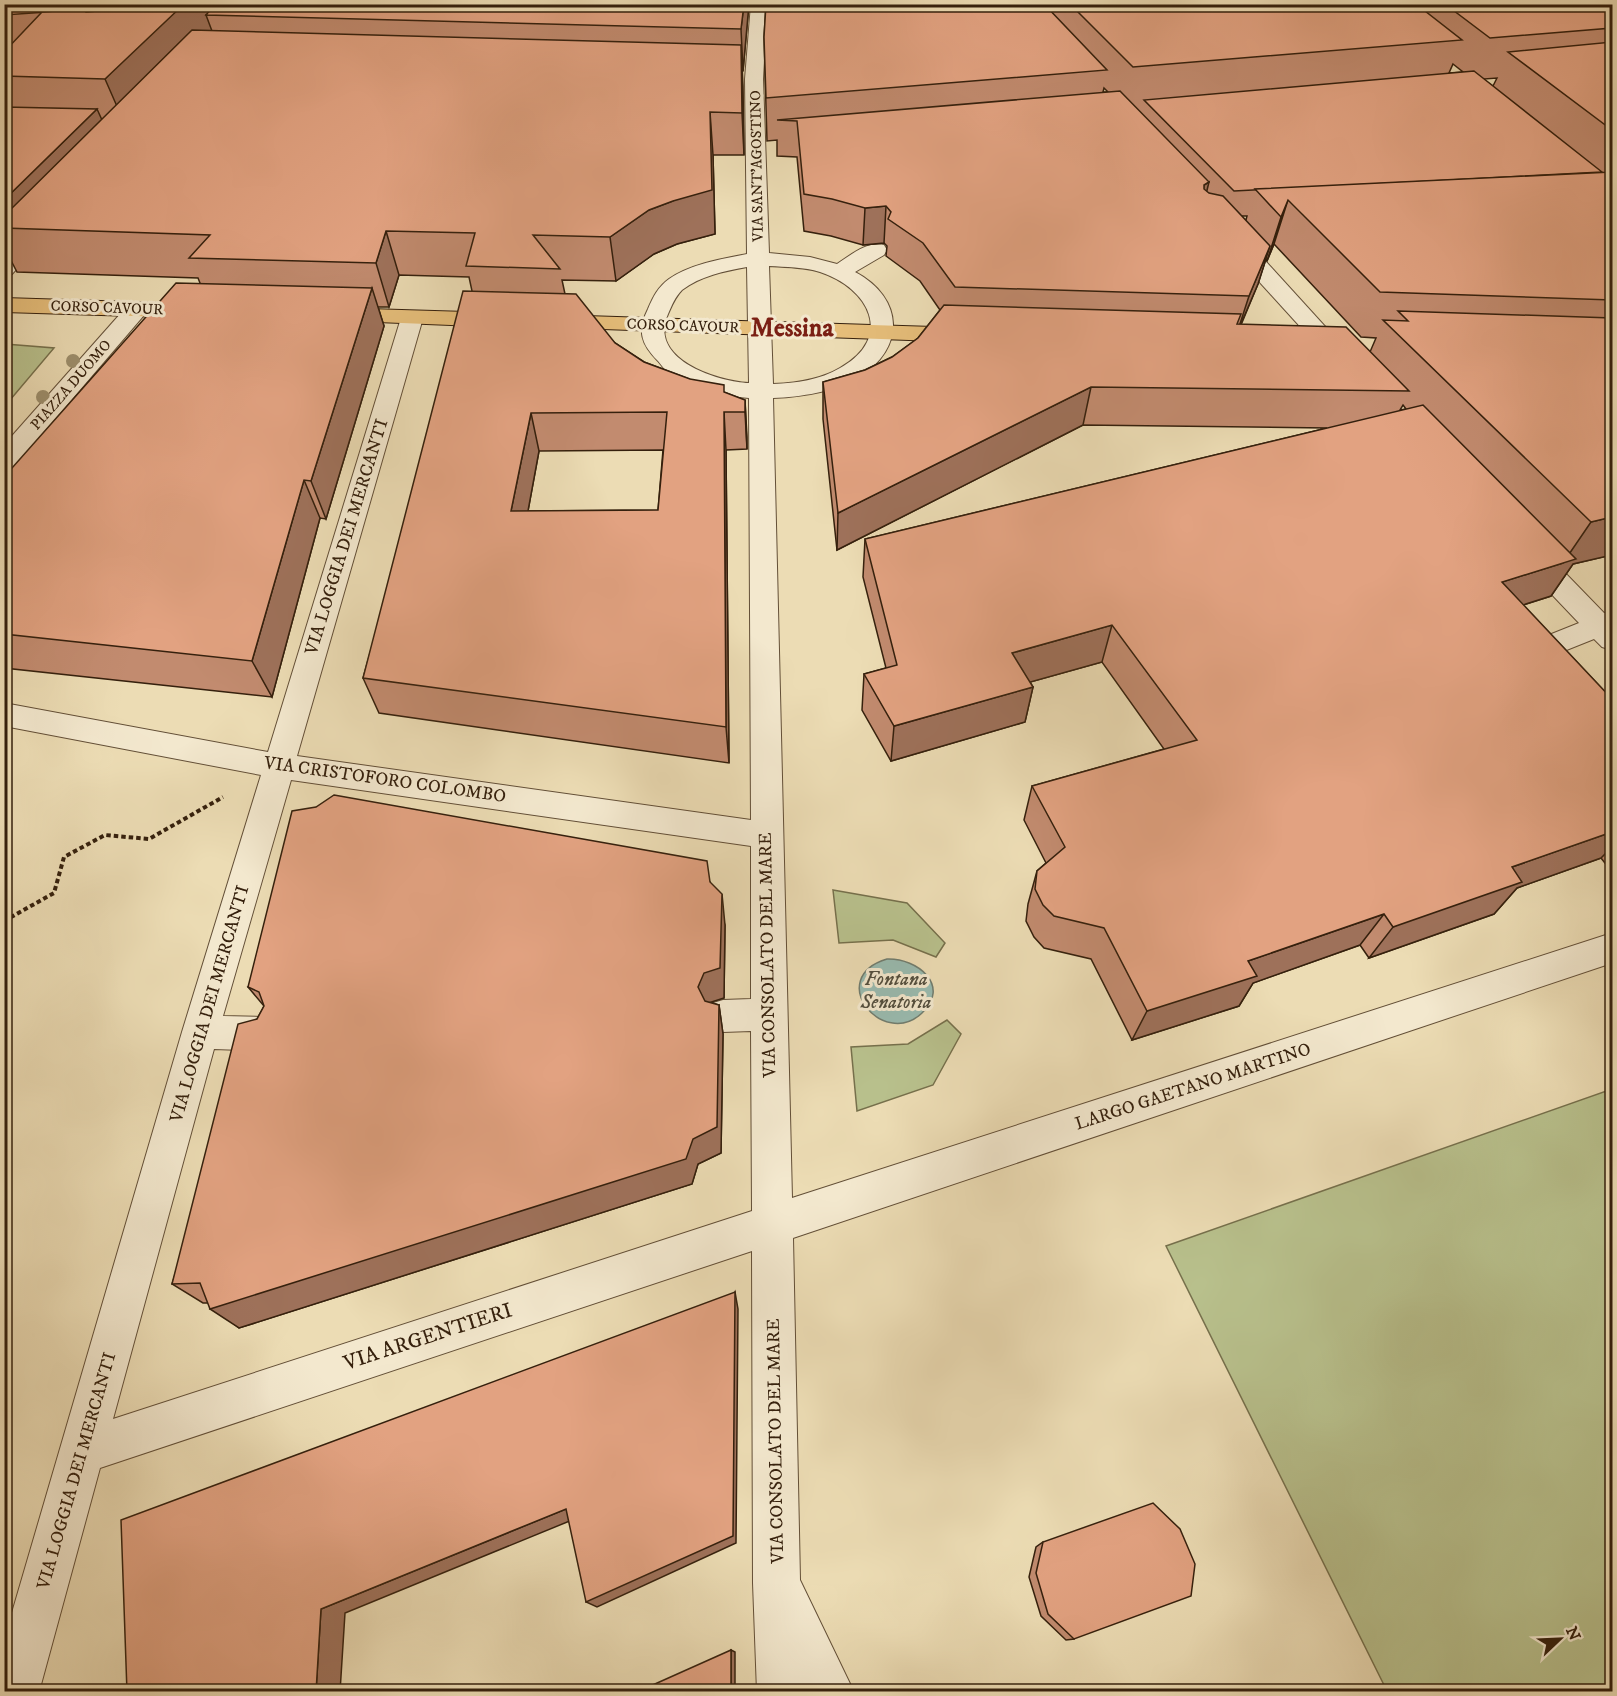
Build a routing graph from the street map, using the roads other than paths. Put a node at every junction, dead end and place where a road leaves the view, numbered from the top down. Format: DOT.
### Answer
graph roads {
  1 [pos="759,4"];
  2 [pos="780,148"];
  3 [pos="756,150"];
  4 [pos="53,219"];
  5 [pos="1245,225"];
  6 [pos="876,250"];
  7 [pos="759,259"];
  8 [pos="4,269"];
  9 [pos="839,272"];
  10 [pos="4,305"];
  11 [pos="137,309"];
  12 [pos="221,312"];
  13 [pos="317,315"];
  14 [pos="412,318"];
  15 [pos="651,324"];
  16 [pos="759,328"];
  17 [pos="885,332"];
  18 [pos="990,335"];
  19 [pos="1294,345"];
  20 [pos="1329,346"];
  21 [pos="1365,347"];
  22 [pos="1362,380"];
  23 [pos="761,393"];
  24 [pos="4,462"];
  25 [pos="1509,532"];
  26 [pos="1608,629"];
  27 [pos="4,714"];
  28 [pos="1612,723"];
  29 [pos="279,766"];
  30 [pos="766,835"];
  31 [pos="1612,948"];
  32 [pos="769,1014"];
  33 [pos="723,1016"];
  34 [pos="201,1032"];
  35 [pos="267,1034"];
  36 [pos="773,1223"];
  37 [pos="84,1451"];
  38 [pos="777,1583"];
  39 [pos="14,1692"];
  40 [pos="782,1692"];
  41 [pos="830,1692"];
  1 -- 3 [label="street, VIA SANT'AGOSTINO"];
  2 -- 3 [label="street"];
  3 -- 7 [label="street, VIA SANT'AGOSTINO"];
  4 -- 8 [label="street"];
  5 -- 20 [label="street"];
  6 -- 9 [label="street"];
  7 -- 9 [label="street"];
  7 -- 15 [label="street"];
  7 -- 16 [label="street, VIA SANT'AGOSTINO"];
  9 -- 17 [label="street"];
  10 -- 11 [label="main road, CORSO CAVOUR"];
  11 -- 12 [label="main road, CORSO CAVOUR"];
  11 -- 24 [label="street, PIAZZA DUOMO"];
  13 -- 14 [label="main road, CORSO CAVOUR"];
  14 -- 15 [label="main road, CORSO CAVOUR"];
  14 -- 29 [label="street, VIA LOGGIA DEI MERCANTI"];
  15 -- 16 [label="main road, CORSO CAVOUR"];
  15 -- 23 [label="street"];
  16 -- 17 [label="main road, CORSO CAVOUR"];
  16 -- 23 [label="street, VIA CONSOLATO DEL MARE"];
  17 -- 18 [label="main road, CORSO CAVOUR"];
  17 -- 23 [label="street"];
  19 -- 20 [label="main road"];
  20 -- 21 [label="main road"];
  20 -- 22 [label="street"];
  23 -- 30 [label="street, VIA CONSOLATO DEL MARE"];
  25 -- 26 [label="street"];
  26 -- 28 [label="street"];
  27 -- 29 [label="street, VIA CRISTOFORO COLOMBO"];
  29 -- 30 [label="street, VIA CRISTOFORO COLOMBO"];
  29 -- 34 [label="street, VIA LOGGIA DEI MERCANTI"];
  30 -- 32 [label="street, VIA CONSOLATO DEL MARE"];
  31 -- 36 [label="street, LARGO GAETANO MARTINO"];
  32 -- 33 [label="street"];
  32 -- 36 [label="street, VIA CONSOLATO DEL MARE"];
  34 -- 35 [label="street"];
  34 -- 37 [label="street, VIA LOGGIA DEI MERCANTI"];
  36 -- 37 [label="street, VIA ARGENTIERI"];
  36 -- 38 [label="street, VIA CONSOLATO DEL MARE"];
  37 -- 39 [label="street, VIA LOGGIA DEI MERCANTI"];
  38 -- 40 [label="street"];
  38 -- 41 [label="street"];
}
